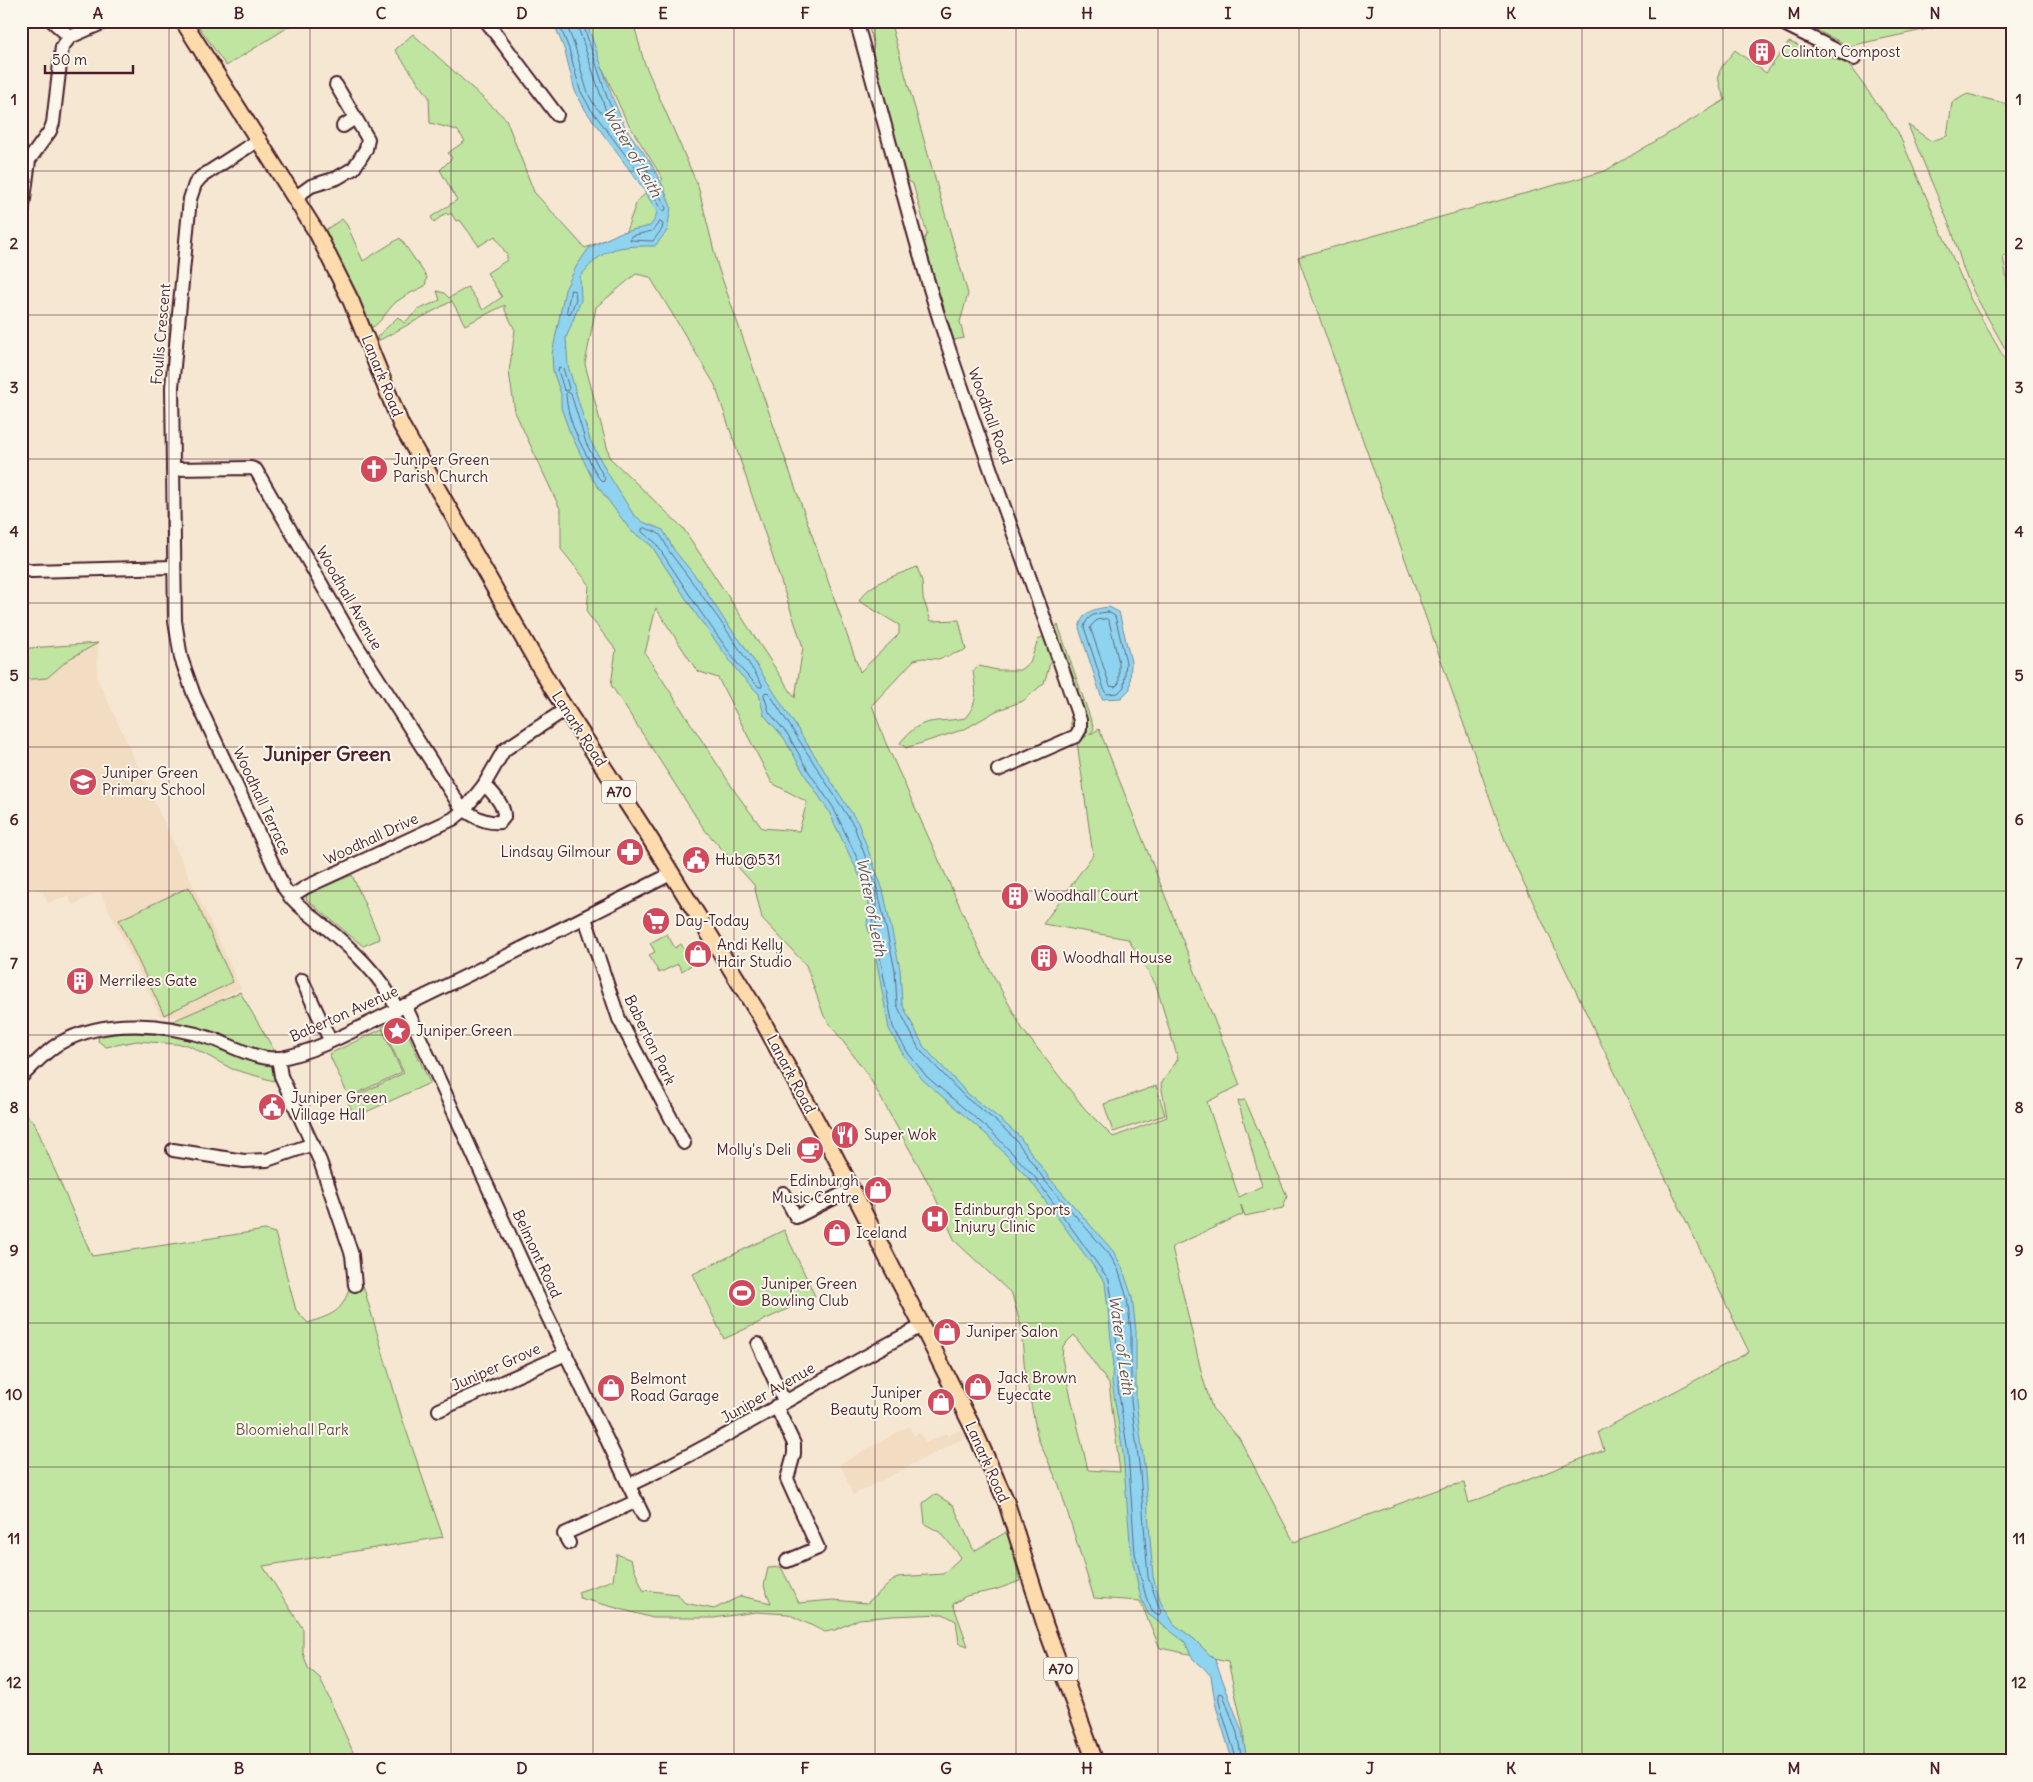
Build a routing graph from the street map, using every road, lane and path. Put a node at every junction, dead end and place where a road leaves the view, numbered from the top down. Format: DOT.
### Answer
graph roads {
  1 [pos="52,21"];
  2 [pos="107,21"];
  3 [pos="183,21"];
  4 [pos="486,21"];
  5 [pos="856,21"];
  6 [pos="1778,21"];
  7 [pos="70,37"];
  8 [pos="1854,59"];
  9 [pos="336,85"];
  10 [pos="557,115"];
  11 [pos="355,118"];
  12 [pos="343,126"];
  13 [pos="260,139"];
  14 [pos="26,152"];
  15 [pos="296,196"];
  16 [pos="21,222"];
  17 [pos="173,469"];
  18 [pos="173,567"];
  19 [pos="21,568"];
  20 [pos="566,709"];
  21 [pos="998,770"];
  22 [pos="484,784"];
  23 [pos="464,810"];
  24 [pos="671,874"];
  25 [pos="290,897"];
  26 [pos="585,918"];
  27 [pos="302,980"];
  28 [pos="401,1007"];
  29 [pos="330,1040"];
  30 [pos="278,1058"];
  31 [pos="22,1077"];
  32 [pos="684,1143"];
  33 [pos="313,1144"];
  34 [pos="173,1150"];
  35 [pos="852,1190"];
  36 [pos="783,1193"];
  37 [pos="355,1285"];
  38 [pos="922,1326"];
  39 [pos="758,1344"];
  40 [pos="566,1354"];
  41 [pos="780,1404"];
  42 [pos="439,1410"];
  43 [pos="630,1485"];
  44 [pos="637,1501"];
  45 [pos="643,1515"];
  46 [pos="569,1543"];
  47 [pos="787,1561"];
  48 [pos="1094,1761"];
  1 -- 7 [label="street"];
  2 -- 7 [label="street"];
  3 -- 13 [label="main road, Lanark Road / A70"];
  4 -- 10 [label="street"];
  5 -- 21 [label="street, Woodhall Road"];
  6 -- 8 [label="street"];
  7 -- 14 [label="street"];
  9 -- 11 [label="street"];
  11 -- 12 [label="street"];
  11 -- 15 [label="street"];
  13 -- 15 [label="main road, Lanark Road / A70"];
  13 -- 17 [label="street, Foulis Crescent"];
  14 -- 16 [label="street"];
  15 -- 20 [label="main road, Lanark Road / A70"];
  17 -- 18 [label="street, Foulis Crescent"];
  17 -- 23 [label="street, Woodhall Avenue"];
  18 -- 19 [label="street"];
  18 -- 25 [label="street, Woodhall Terrace"];
  20 -- 22 [label="street, Woodhall Drive"];
  20 -- 24 [label="main road, Lanark Road / A70"];
  22 -- 23 [label="street, Woodhall Drive"];
  22 -- 23 [label="street"];
  23 -- 25 [label="street, Woodhall Drive"];
  24 -- 26 [label="street, Baberton Avenue"];
  24 -- 35 [label="main road, Lanark Road / A70"];
  25 -- 28 [label="street, Woodhall Terrace"];
  26 -- 28 [label="street, Baberton Avenue"];
  26 -- 32 [label="street, Baberton Park"];
  27 -- 29 [label="street"];
  28 -- 29 [label="street, Baberton Avenue"];
  28 -- 40 [label="street, Belmont Road"];
  29 -- 30 [label="street, Baberton Avenue"];
  30 -- 31 [label="street, Baberton Avenue"];
  30 -- 33 [label="street"];
  33 -- 34 [label="street"];
  33 -- 37 [label="street"];
  35 -- 36 [label="street"];
  35 -- 38 [label="main road, Lanark Road / A70"];
  38 -- 41 [label="street, Juniper Avenue"];
  38 -- 48 [label="main road, Lanark Road / A70"];
  39 -- 41 [label="street"];
  40 -- 42 [label="street, Juniper Grove"];
  40 -- 43 [label="street, Belmont Road"];
  41 -- 43 [label="street, Juniper Avenue"];
  41 -- 47 [label="street"];
  43 -- 44 [label="street, Belmont Road"];
  44 -- 45 [label="street, Belmont Road"];
  44 -- 46 [label="street"];
}
